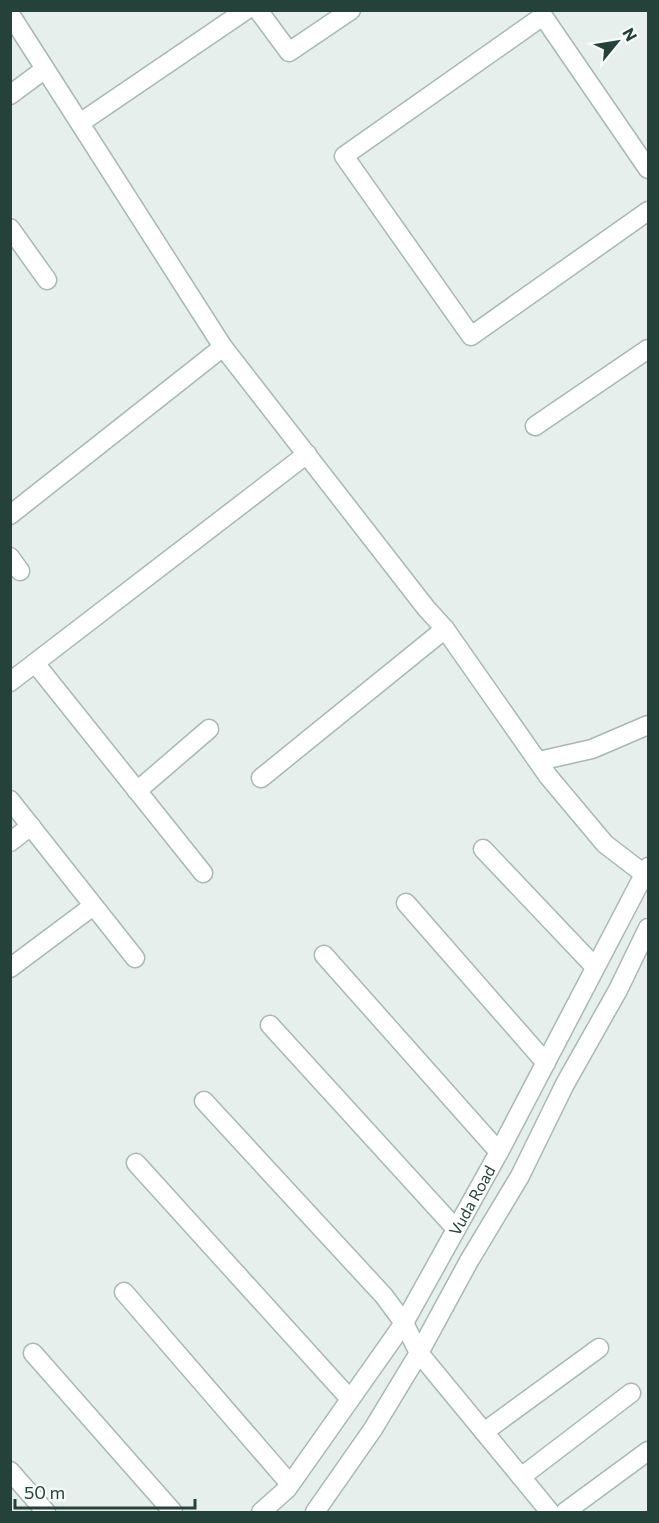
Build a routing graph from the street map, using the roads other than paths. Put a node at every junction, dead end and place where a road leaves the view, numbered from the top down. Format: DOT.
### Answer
graph roads {
  1 [pos="246,10"];
  2 [pos="258,10"];
  3 [pos="351,10"];
  4 [pos="10,14"];
  5 [pos="45,69"];
  6 [pos="10,95"];
  7 [pos="80,123"];
  8 [pos="648,169"];
  9 [pos="648,211"];
  10 [pos="10,228"];
  11 [pos="47,280"];
  12 [pos="223,347"];
  13 [pos="648,349"];
  14 [pos="535,426"];
  15 [pos="307,454"];
  16 [pos="10,515"];
  17 [pos="445,628"];
  18 [pos="35,663"];
  19 [pos="10,682"];
  20 [pos="648,725"];
  21 [pos="208,729"];
  22 [pos="539,761"];
  23 [pos="261,778"];
  24 [pos="137,791"];
  25 [pos="10,800"];
  26 [pos="31,826"];
  27 [pos="10,842"];
  28 [pos="483,849"];
  29 [pos="203,873"];
  30 [pos="647,873"];
  31 [pos="406,903"];
  32 [pos="93,906"];
  33 [pos="648,928"];
  34 [pos="324,955"];
  35 [pos="135,958"];
  36 [pos="595,967"];
  37 [pos="10,968"];
  38 [pos="270,1025"];
  39 [pos="546,1064"];
  40 [pos="204,1101"];
  41 [pos="499,1152"];
  42 [pos="136,1163"];
  43 [pos="456,1229"];
  44 [pos="124,1292"];
  45 [pos="404,1323"];
  46 [pos="599,1348"];
  47 [pos="33,1353"];
  48 [pos="419,1353"];
  49 [pos="631,1393"];
  50 [pos="350,1399"];
  51 [pos="484,1432"];
  52 [pos="648,1451"];
  53 [pos="521,1477"];
  54 [pos="15,1483"];
  55 [pos="290,1485"];
  56 [pos="46,1512"];
  57 [pos="173,1512"];
  58 [pos="261,1512"];
  59 [pos="315,1512"];
  60 [pos="550,1512"];
  61 [pos="565,1512"];
  1 -- 7 [label="street"];
  2 -- 3 [label="street"];
  4 -- 5 [label="street"];
  5 -- 6 [label="street"];
  5 -- 7 [label="street"];
  7 -- 12 [label="street"];
  8 -- 9 [label="street"];
  10 -- 11 [label="street"];
  12 -- 15 [label="street"];
  12 -- 16 [label="street"];
  13 -- 14 [label="street"];
  15 -- 17 [label="street"];
  15 -- 18 [label="street"];
  17 -- 22 [label="street"];
  17 -- 23 [label="street"];
  18 -- 19 [label="street"];
  18 -- 24 [label="street"];
  20 -- 22 [label="street"];
  21 -- 24 [label="street"];
  22 -- 30 [label="street"];
  24 -- 29 [label="street"];
  25 -- 26 [label="street"];
  26 -- 27 [label="street"];
  26 -- 32 [label="street"];
  28 -- 36 [label="street"];
  30 -- 36 [label="street, Vuda Road"];
  31 -- 39 [label="street"];
  32 -- 35 [label="street"];
  32 -- 37 [label="street"];
  33 -- 48 [label="street, Vuda Road"];
  34 -- 41 [label="street"];
  36 -- 39 [label="street, Vuda Road"];
  38 -- 43 [label="street"];
  39 -- 41 [label="street, Vuda Road"];
  40 -- 45 [label="street"];
  41 -- 43 [label="street, Vuda Road"];
  42 -- 50 [label="street"];
  43 -- 45 [label="street, Vuda Road"];
  44 -- 55 [label="street"];
  45 -- 48 [label="street"];
  45 -- 50 [label="street, Vuda Road"];
  46 -- 51 [label="street"];
  47 -- 57 [label="street"];
  48 -- 51 [label="street"];
  48 -- 59 [label="street, Vuda Road"];
  49 -- 53 [label="street"];
  50 -- 55 [label="street, Vuda Road"];
  51 -- 53 [label="street"];
  52 -- 61 [label="street"];
  53 -- 60 [label="street"];
  54 -- 56 [label="street"];
  55 -- 58 [label="street, Vuda Road"];
}
